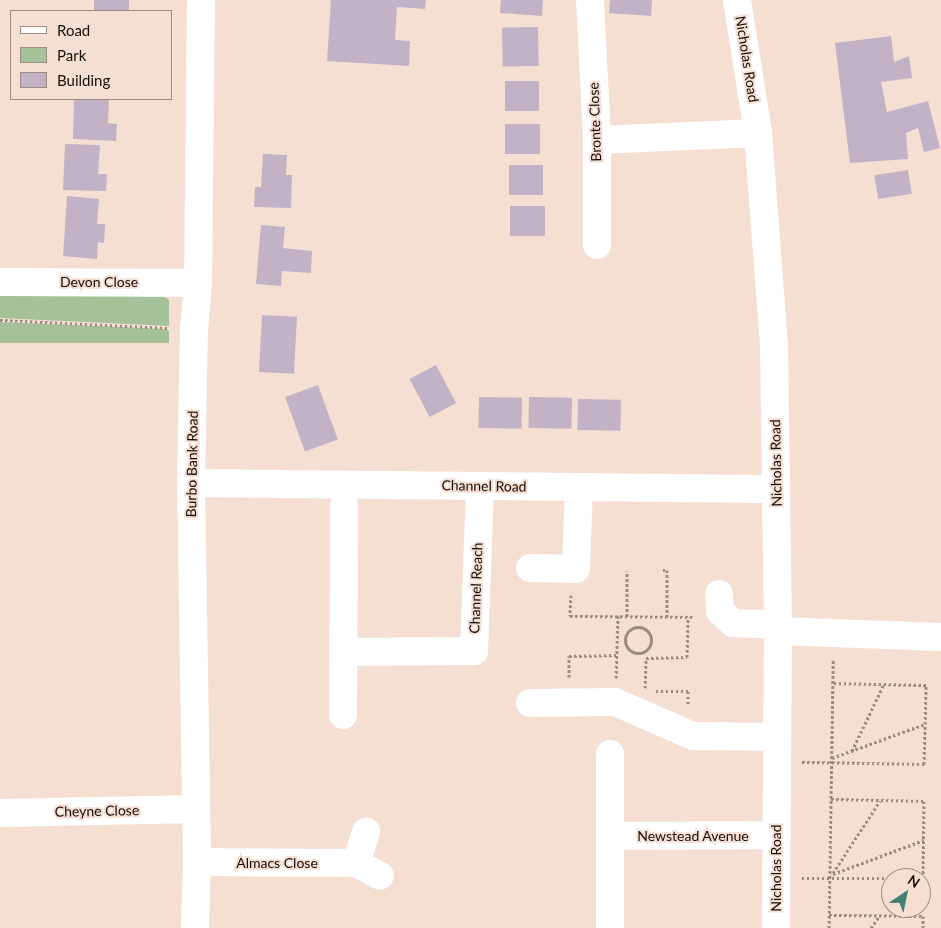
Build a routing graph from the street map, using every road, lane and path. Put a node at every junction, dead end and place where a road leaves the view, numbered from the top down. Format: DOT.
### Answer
graph roads {
  1 [pos="201,0"];
  2 [pos="590,0"];
  3 [pos="738,0"];
  4 [pos="758,133"];
  5 [pos="597,140"];
  6 [pos="597,245"];
  7 [pos="0,282"];
  8 [pos="198,283"];
  9 [pos="0,320"];
  10 [pos="194,330"];
  11 [pos="191,483"];
  12 [pos="480,486"];
  13 [pos="579,487"];
  14 [pos="776,489"];
  15 [pos="344,506"];
  16 [pos="530,568"];
  17 [pos="572,569"];
  18 [pos="663,570"];
  19 [pos="627,571"];
  20 [pos="723,606"];
  21 [pos="618,616"];
  22 [pos="627,616"];
  23 [pos="639,616"];
  24 [pos="667,616"];
  25 [pos="688,617"];
  26 [pos="639,626"];
  27 [pos="778,628"];
  28 [pos="833,633"];
  29 [pos="941,637"];
  30 [pos="617,641"];
  31 [pos="626,641"];
  32 [pos="344,652"];
  33 [pos="644,652"];
  34 [pos="617,655"];
  35 [pos="648,658"];
  36 [pos="832,683"];
  37 [pos="884,684"];
  38 [pos="568,702"];
  39 [pos="530,703"];
  40 [pos="616,703"];
  41 [pos="343,715"];
  42 [pos="925,724"];
  43 [pos="688,733"];
  44 [pos="776,749"];
  45 [pos="852,751"];
  46 [pos="610,754"];
  47 [pos="832,760"];
  48 [pos="831,799"];
  49 [pos="880,800"];
  50 [pos="195,809"];
  51 [pos="0,813"];
  52 [pos="366,832"];
  53 [pos="776,835"];
  54 [pos="611,836"];
  55 [pos="924,840"];
  56 [pos="198,862"];
  57 [pos="923,868"];
  58 [pos="833,874"];
  59 [pos="776,878"];
  60 [pos="830,878"];
  61 [pos="881,878"];
  62 [pos="829,915"];
  63 [pos="880,915"];
  64 [pos="195,928"];
  65 [pos="610,928"];
  66 [pos="776,928"];
  67 [pos="829,928"];
  68 [pos="871,928"];
  69 [pos="923,928"];
  1 -- 8 [label="street, Burbo Bank Road"];
  2 -- 5 [label="street, Bronte Close"];
  3 -- 4 [label="street, Nicholas Road"];
  4 -- 5 [label="street"];
  4 -- 14 [label="street, Nicholas Road"];
  5 -- 6 [label="street, Bronte Close"];
  7 -- 8 [label="street, Devon Close"];
  8 -- 10 [label="street, Burbo Bank Road"];
  9 -- 10 [label="path"];
  10 -- 11 [label="street, Burbo Bank Road"];
  11 -- 12 [label="street, Channel Road"];
  11 -- 50 [label="street, Burbo Bank Road"];
  12 -- 13 [label="street, Channel Road"];
  12 -- 32 [label="street, Channel Reach"];
  13 -- 14 [label="street, Channel Road"];
  13 -- 17 [label="street"];
  14 -- 27 [label="street, Nicholas Road"];
  15 -- 32 [label="street"];
  16 -- 17 [label="street"];
  17 -- 21 [label="path"];
  18 -- 24 [label="path"];
  19 -- 22 [label="path"];
  20 -- 25 [label="path"];
  20 -- 27 [label="street"];
  21 -- 22 [label="path"];
  21 -- 30 [label="path"];
  22 -- 23 [label="path"];
  23 -- 24 [label="path"];
  23 -- 26 [label="path"];
  24 -- 25 [label="path"];
  25 -- 35 [label="path"];
  26 -- 31 [label="path"];
  26 -- 33 [label="path"];
  27 -- 28 [label="street"];
  27 -- 44 [label="street, Nicholas Road"];
  28 -- 29 [label="street"];
  28 -- 36 [label="path"];
  30 -- 31 [label="path"];
  30 -- 34 [label="path"];
  31 -- 33 [label="path"];
  32 -- 41 [label="street"];
  33 -- 35 [label="path"];
  34 -- 38 [label="path"];
  34 -- 40 [label="path"];
  35 -- 43 [label="path"];
  36 -- 37 [label="path"];
  36 -- 47 [label="path"];
  37 -- 42 [label="path"];
  37 -- 45 [label="path"];
  38 -- 39 [label="street"];
  38 -- 40 [label="street"];
  40 -- 43 [label="street"];
  42 -- 45 [label="path"];
  42 -- 47 [label="path"];
  43 -- 44 [label="street"];
  44 -- 47 [label="path"];
  44 -- 53 [label="street, Nicholas Road"];
  45 -- 47 [label="path"];
  46 -- 54 [label="street"];
  47 -- 48 [label="path"];
  48 -- 49 [label="path"];
  48 -- 60 [label="path"];
  49 -- 55 [label="path"];
  49 -- 58 [label="path"];
  50 -- 51 [label="street, Cheyne Close"];
  50 -- 56 [label="street, Burbo Bank Road"];
  52 -- 56 [label="street, Almacs Close"];
  53 -- 54 [label="street, Newstead Avenue"];
  53 -- 59 [label="street, Nicholas Road"];
  54 -- 65 [label="street"];
  55 -- 57 [label="path"];
  55 -- 58 [label="path"];
  56 -- 64 [label="street, Burbo Bank Road"];
  58 -- 60 [label="path"];
  59 -- 60 [label="path"];
  59 -- 66 [label="street, Nicholas Road"];
  60 -- 61 [label="path"];
  60 -- 62 [label="path"];
  62 -- 63 [label="path"];
  62 -- 67 [label="path"];
  63 -- 68 [label="path"];
  63 -- 69 [label="path"];
}
